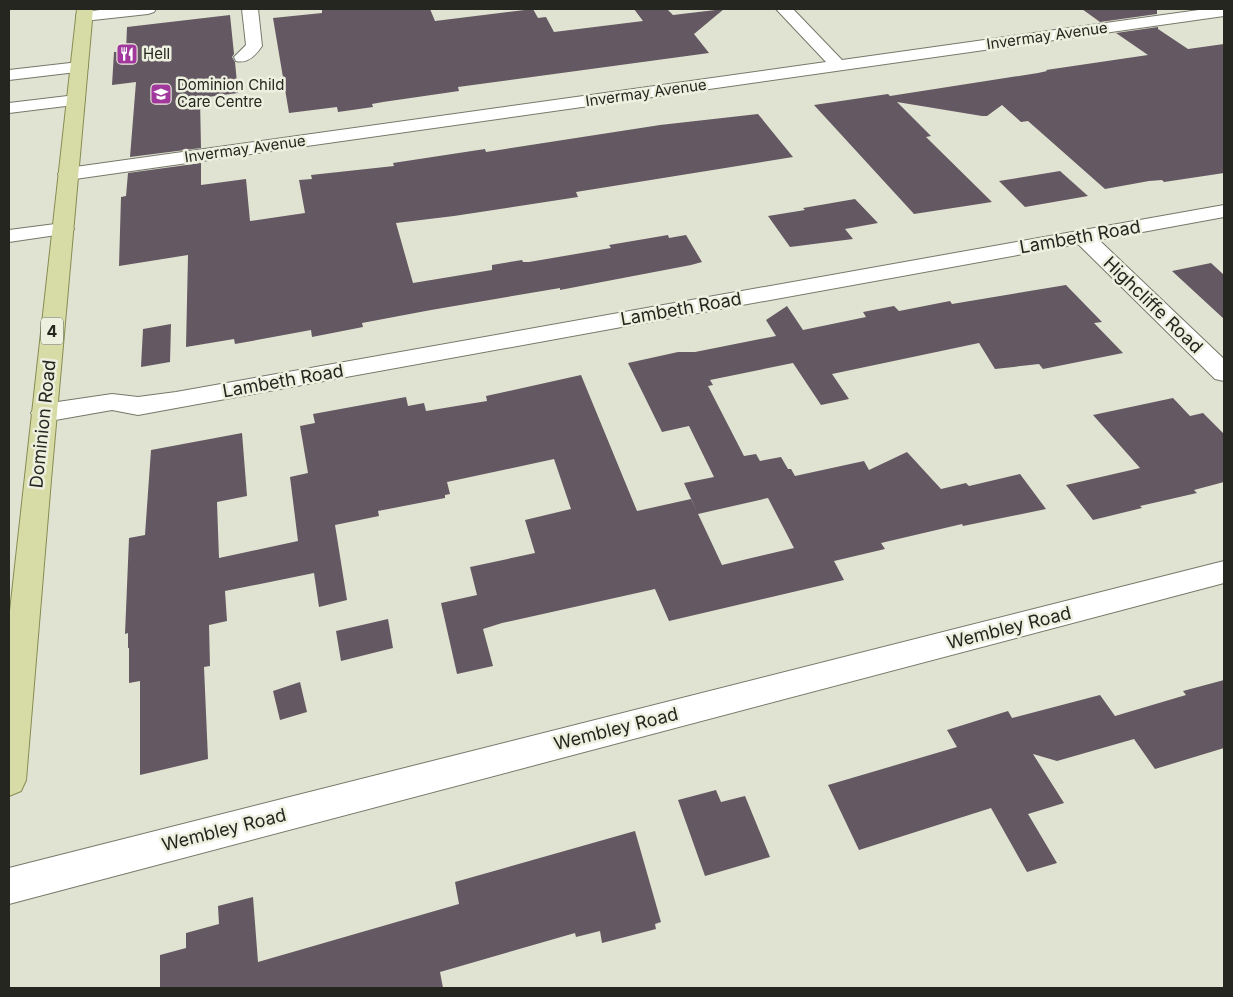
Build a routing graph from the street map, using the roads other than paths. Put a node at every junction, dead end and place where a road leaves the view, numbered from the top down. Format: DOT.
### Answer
graph roads {
  1 [pos="148,9"];
  2 [pos="250,9"];
  3 [pos="784,9"];
  4 [pos="1224,11"];
  5 [pos="85,12"];
  6 [pos="242,56"];
  7 [pos="839,66"];
  8 [pos="79,67"];
  9 [pos="14,75"];
  10 [pos="76,100"];
  11 [pos="11,108"];
  12 [pos="68,174"];
  13 [pos="1224,211"];
  14 [pos="63,229"];
  15 [pos="9,236"];
  16 [pos="1083,237"];
  17 [pos="1224,373"];
  18 [pos="43,423"];
  19 [pos="1224,572"];
  20 [pos="12,702"];
  21 [pos="9,780"];
  22 [pos="9,886"];
  1 -- 5 [label="street"];
  2 -- 6 [label="street"];
  3 -- 7 [label="street"];
  4 -- 7 [label="street, Invermay Avenue"];
  5 -- 8 [label="main road, Dominion Road / 4"];
  7 -- 12 [label="street, Invermay Avenue"];
  8 -- 9 [label="street"];
  8 -- 10 [label="main road, Dominion Road / 4"];
  9 -- 11 [label="street"];
  10 -- 11 [label="street"];
  10 -- 12 [label="main road, Dominion Road / 4"];
  12 -- 14 [label="main road, Dominion Road / 4"];
  13 -- 16 [label="street, Lambeth Road"];
  14 -- 15 [label="street"];
  14 -- 18 [label="main road, Dominion Road / 4"];
  16 -- 17 [label="street, Highcliffe Road"];
  16 -- 18 [label="street, Lambeth Road"];
  18 -- 20 [label="main road, Dominion Road / 4"];
  19 -- 22 [label="street, Wembley Road"];
  20 -- 21 [label="main road, Dominion Road / 4"];
}
